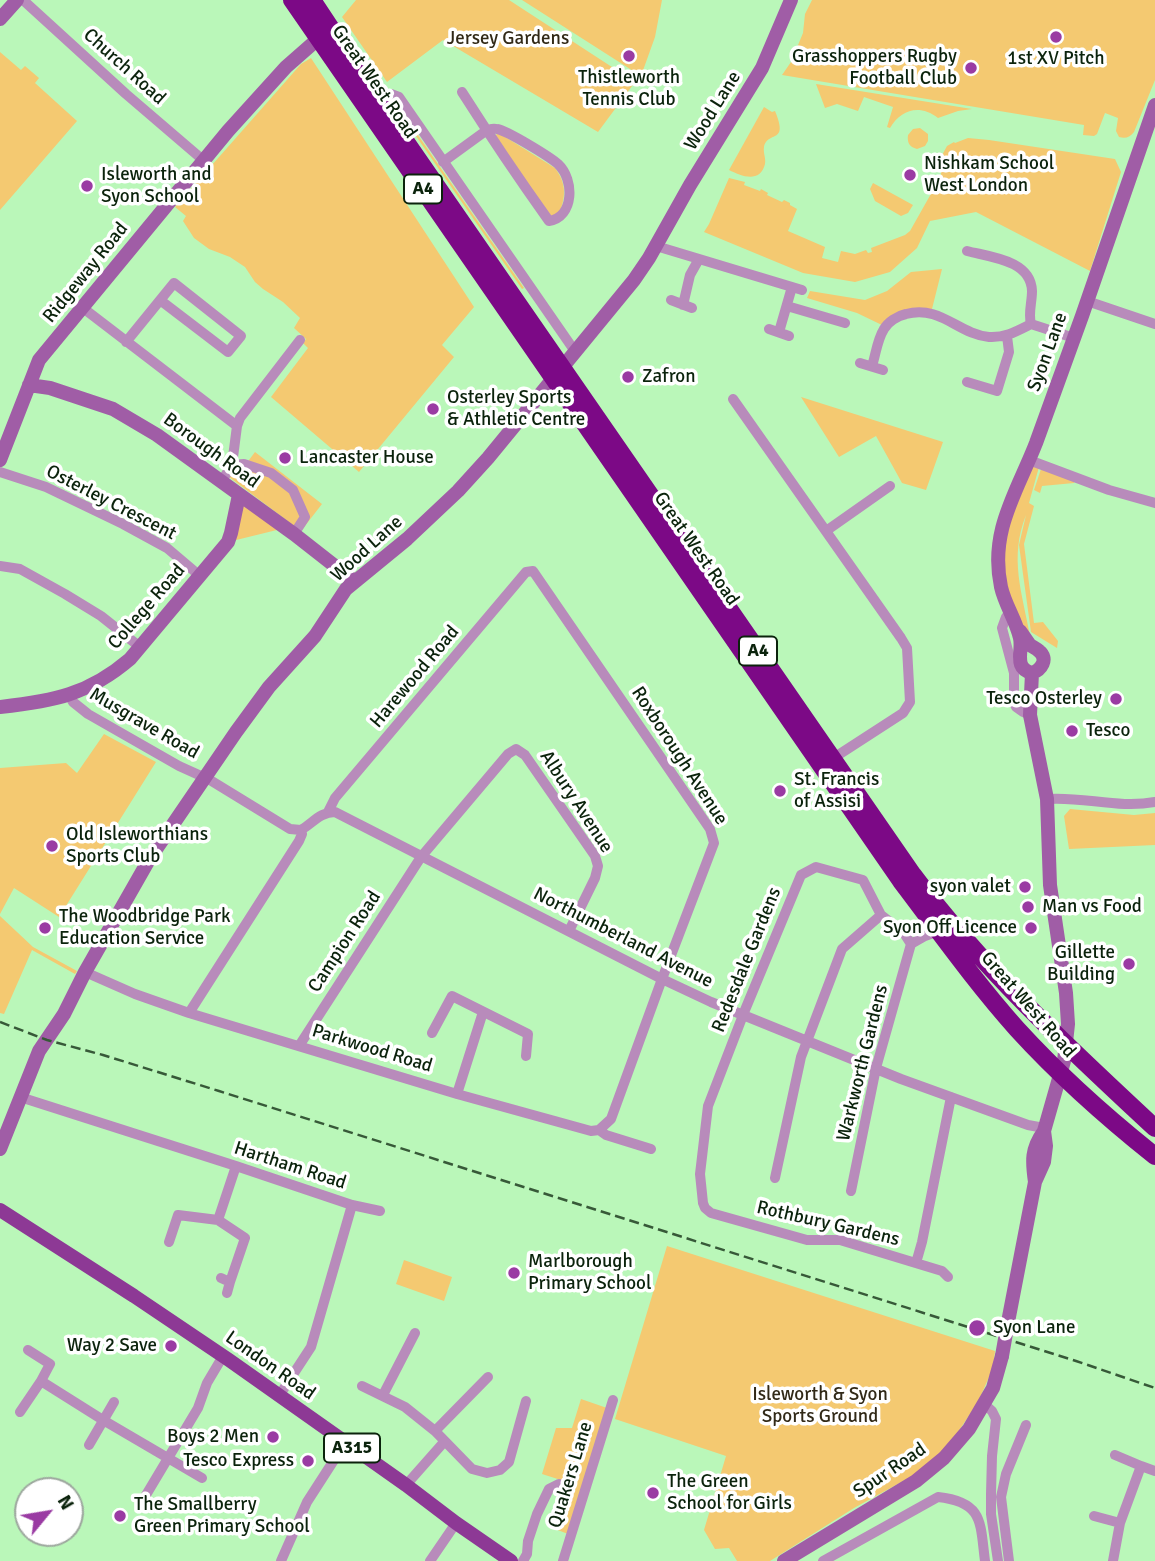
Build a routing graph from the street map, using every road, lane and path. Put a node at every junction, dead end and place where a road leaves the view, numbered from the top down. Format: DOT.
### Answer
graph roads {
  1 [pos="18,0"];
  2 [pos="23,0"];
  3 [pos="292,0"];
  4 [pos="312,0"];
  5 [pos="791,0"];
  6 [pos="0,19"];
  7 [pos="318,38"];
  8 [pos="462,92"];
  9 [pos="379,102"];
  10 [pos="1155,105"];
  11 [pos="487,131"];
  12 [pos="203,160"];
  13 [pos="443,162"];
  14 [pos="656,246"];
  15 [pos="967,251"];
  16 [pos="699,259"];
  17 [pos="160,300"];
  18 [pos="670,300"];
  19 [pos="1087,301"];
  20 [pos="787,306"];
  21 [pos="83,308"];
  22 [pos="845,323"];
  23 [pos="1031,324"];
  24 [pos="1155,324"];
  25 [pos="779,332"];
  26 [pos="1007,336"];
  27 [pos="1073,338"];
  28 [pos="300,340"];
  29 [pos="126,342"];
  30 [pos="574,350"];
  31 [pos="860,363"];
  32 [pos="872,366"];
  33 [pos="883,370"];
  34 [pos="557,372"];
  35 [pos="967,382"];
  36 [pos="29,385"];
  37 [pos="733,399"];
  38 [pos="237,426"];
  39 [pos="0,460"];
  40 [pos="1030,460"];
  41 [pos="232,465"];
  42 [pos="0,472"];
  43 [pos="221,482"];
  44 [pos="890,486"];
  45 [pos="239,495"];
  46 [pos="1155,503"];
  47 [pos="826,531"];
  48 [pos="294,534"];
  49 [pos="0,566"];
  50 [pos="533,572"];
  51 [pos="200,576"];
  52 [pos="354,581"];
  53 [pos="1010,612"];
  54 [pos="140,647"];
  55 [pos="1028,650"];
  56 [pos="1032,673"];
  57 [pos="69,695"];
  58 [pos="0,707"];
  59 [pos="1030,715"];
  60 [pos="832,759"];
  61 [pos="204,778"];
  62 [pos="1047,799"];
  63 [pos="1155,802"];
  64 [pos="328,812"];
  65 [pos="301,830"];
  66 [pos="421,857"];
  67 [pos="881,915"];
  68 [pos="569,931"];
  69 [pos="939,931"];
  70 [pos="911,944"];
  71 [pos="995,971"];
  72 [pos="85,972"];
  73 [pos="662,979"];
  74 [pos="483,1012"];
  75 [pos="189,1013"];
  76 [pos="743,1014"];
  77 [pos="432,1033"];
  78 [pos="807,1040"];
  79 [pos="1066,1045"];
  80 [pos="299,1046"];
  81 [pos="526,1056"];
  82 [pos="876,1068"];
  83 [pos="1061,1074"];
  84 [pos="457,1094"];
  85 [pos="20,1097"];
  86 [pos="951,1097"];
  87 [pos="1155,1128"];
  88 [pos="600,1130"];
  89 [pos="1044,1130"];
  90 [pos="1136,1140"];
  91 [pos="0,1149"];
  92 [pos="651,1149"];
  93 [pos="1155,1156"];
  94 [pos="236,1166"];
  95 [pos="775,1178"];
  96 [pos="851,1191"];
  97 [pos="703,1203"];
  98 [pos="352,1205"];
  99 [pos="0,1210"];
  100 [pos="380,1211"];
  101 [pos="218,1220"];
  102 [pos="169,1242"];
  103 [pos="916,1263"];
  104 [pos="948,1277"];
  105 [pos="227,1293"];
  106 [pos="1012,1305"];
  107 [pos="415,1333"];
  108 [pos="28,1350"];
  109 [pos="223,1356"];
  110 [pos="488,1377"];
  111 [pos="41,1381"];
  112 [pos="362,1386"];
  113 [pos="383,1395"];
  114 [pos="279,1396"];
  115 [pos="612,1400"];
  116 [pos="526,1401"];
  117 [pos="114,1402"];
  118 [pos="984,1404"];
  119 [pos="20,1412"];
  120 [pos="103,1420"];
  121 [pos="1026,1425"];
  122 [pos="435,1432"];
  123 [pos="444,1442"];
  124 [pos="345,1443"];
  125 [pos="89,1445"];
  126 [pos="1115,1455"];
  127 [pos="169,1458"];
  128 [pos="1141,1466"];
  129 [pos="1155,1471"];
  130 [pos="202,1478"];
  131 [pos="559,1484"];
  132 [pos="406,1485"];
  133 [pos="143,1500"];
  134 [pos="1094,1516"];
  135 [pos="456,1523"];
  136 [pos="1120,1523"];
  137 [pos="843,1550"];
  138 [pos="281,1561"];
  139 [pos="430,1561"];
  140 [pos="511,1561"];
  141 [pos="523,1561"];
  142 [pos="563,1561"];
  143 [pos="784,1561"];
  144 [pos="823,1561"];
  145 [pos="847,1561"];
  146 [pos="985,1561"];
  147 [pos="998,1561"];
  148 [pos="1009,1561"];
  149 [pos="1113,1561"];
  1 -- 6 [label="street"];
  2 -- 12 [label="street, Church Road"];
  3 -- 7 [label="highway, Great West Road / A4"];
  4 -- 9 [label="highway, Great West Road / A4"];
  5 -- 14 [label="street, Wood Lane"];
  7 -- 12 [label="street, Ridgeway Road"];
  7 -- 34 [label="highway, Great West Road / A4"];
  8 -- 11 [label="street"];
  9 -- 13 [label="street"];
  9 -- 34 [label="highway, Great West Road / A4"];
  10 -- 19 [label="street, Syon Lane"];
  11 -- 11 [label="street"];
  11 -- 13 [label="street"];
  12 -- 21 [label="street, Ridgeway Road"];
  13 -- 30 [label="street"];
  14 -- 16 [label="street"];
  14 -- 30 [label="street, Wood Lane"];
  15 -- 23 [label="street"];
  16 -- 18 [label="street"];
  16 -- 20 [label="street"];
  17 -- 17 [label="street"];
  17 -- 29 [label="street"];
  19 -- 24 [label="street"];
  19 -- 27 [label="street, Syon Lane"];
  20 -- 22 [label="street"];
  20 -- 25 [label="street"];
  21 -- 29 [label="street"];
  21 -- 36 [label="street, Ridgeway Road"];
  23 -- 26 [label="street"];
  23 -- 27 [label="street"];
  26 -- 32 [label="street"];
  26 -- 35 [label="street"];
  27 -- 40 [label="street, Syon Lane"];
  28 -- 38 [label="street"];
  29 -- 38 [label="street"];
  30 -- 34 [label="street, Wood Lane"];
  31 -- 32 [label="street"];
  32 -- 33 [label="street"];
  34 -- 52 [label="street, Wood Lane"];
  34 -- 60 [label="highway, Great West Road / A4"];
  34 -- 69 [label="highway, Great West Road / A4"];
  36 -- 39 [label="street, Ridgeway Road"];
  36 -- 43 [label="street, Borough Road"];
  37 -- 47 [label="street"];
  38 -- 41 [label="street"];
  40 -- 46 [label="street"];
  40 -- 53 [label="street, Syon Lane"];
  41 -- 43 [label="street"];
  41 -- 48 [label="street"];
  42 -- 51 [label="street, Osterley Crescent"];
  43 -- 45 [label="street, Borough Road"];
  44 -- 47 [label="street"];
  45 -- 48 [label="street, Borough Road"];
  45 -- 51 [label="street, College Road"];
  47 -- 60 [label="street"];
  48 -- 52 [label="street, Borough Road"];
  49 -- 54 [label="street"];
  50 -- 64 [label="street, Harewood Road"];
  50 -- 73 [label="street, Roxborough Avenue"];
  51 -- 54 [label="street, College Road"];
  52 -- 61 [label="street, Wood Lane"];
  53 -- 55 [label="street, Syon Lane"];
  53 -- 59 [label="street, Syon Lane"];
  54 -- 57 [label="street, College Road"];
  55 -- 56 [label="street"];
  55 -- 56 [label="street"];
  56 -- 59 [label="street, Syon Lane"];
  57 -- 58 [label="street, College Road"];
  57 -- 61 [label="street, Musgrave Road"];
  59 -- 62 [label="street, Syon Lane"];
  60 -- 71 [label="highway, Great West Road / A4"];
  61 -- 65 [label="street"];
  61 -- 72 [label="street, Wood Lane"];
  62 -- 63 [label="street"];
  62 -- 79 [label="street, Syon Lane"];
  64 -- 65 [label="street"];
  64 -- 66 [label="street, Northumberland Avenue"];
  65 -- 75 [label="street"];
  66 -- 68 [label="street, Northumberland Avenue"];
  66 -- 68 [label="street, Albury Avenue"];
  66 -- 80 [label="street, Campion Road"];
  67 -- 70 [label="street, Redesdale Gardens"];
  67 -- 76 [label="street, Redesdale Gardens"];
  67 -- 78 [label="street"];
  68 -- 73 [label="street, Northumberland Avenue"];
  69 -- 70 [label="street"];
  69 -- 83 [label="highway, Great West Road / A4"];
  70 -- 82 [label="street, Warkworth Gardens"];
  71 -- 79 [label="highway, Great West Road / A4"];
  71 -- 83 [label="highway, A4"];
  72 -- 75 [label="street, Parkwood Road"];
  72 -- 85 [label="street, Wood Lane"];
  73 -- 76 [label="street, Northumberland Avenue"];
  73 -- 88 [label="street, Roxborough Avenue"];
  74 -- 77 [label="street"];
  74 -- 81 [label="street"];
  74 -- 84 [label="street"];
  75 -- 80 [label="street, Parkwood Road"];
  76 -- 78 [label="street, Northumberland Avenue"];
  76 -- 97 [label="street, Redesdale Gardens"];
  78 -- 82 [label="street, Northumberland Avenue"];
  78 -- 95 [label="street"];
  79 -- 83 [label="street, Syon Lane"];
  79 -- 87 [label="highway, Great West Road / A4"];
  79 -- 90 [label="highway, A4"];
  80 -- 84 [label="street, Parkwood Road"];
  82 -- 86 [label="street, Northumberland Avenue"];
  82 -- 96 [label="street, Warkworth Gardens"];
  83 -- 89 [label="street, Syon Lane"];
  83 -- 90 [label="highway, Great West Road / A4"];
  84 -- 88 [label="street, Parkwood Road"];
  85 -- 91 [label="street, Wood Lane"];
  85 -- 94 [label="street, Hartham Road"];
  86 -- 89 [label="street, Northumberland Avenue"];
  86 -- 103 [label="street"];
  88 -- 92 [label="street, Parkwood Road"];
  89 -- 106 [label="street, Syon Lane"];
  90 -- 93 [label="highway, Great West Road / A4"];
  94 -- 98 [label="street, Hartham Road"];
  94 -- 101 [label="street"];
  97 -- 103 [label="street, Rothbury Gardens"];
  98 -- 100 [label="street"];
  98 -- 114 [label="street, Hartham Road"];
  99 -- 109 [label="main road, London Road / A315"];
  101 -- 102 [label="street"];
  101 -- 105 [label="street"];
  103 -- 104 [label="street, Rothbury Gardens"];
  106 -- 118 [label="street, Spur Road, bridge"];
  107 -- 113 [label="street"];
  108 -- 111 [label="street"];
  109 -- 114 [label="main road, London Road / A315"];
  109 -- 127 [label="street"];
  110 -- 122 [label="street"];
  111 -- 119 [label="street"];
  111 -- 120 [label="street"];
  112 -- 113 [label="street"];
  113 -- 122 [label="street"];
  114 -- 124 [label="main road, London Road / A315"];
  115 -- 142 [label="street, Quakers Lane"];
  116 -- 123 [label="street"];
  117 -- 120 [label="street"];
  118 -- 143 [label="street, Spur Road"];
  118 -- 147 [label="street"];
  120 -- 125 [label="street"];
  120 -- 127 [label="street"];
  121 -- 148 [label="street"];
  122 -- 123 [label="street"];
  123 -- 132 [label="street"];
  124 -- 132 [label="main road, London Road / A315"];
  124 -- 138 [label="street"];
  126 -- 128 [label="street"];
  127 -- 130 [label="street"];
  127 -- 133 [label="street"];
  128 -- 129 [label="street"];
  128 -- 136 [label="street"];
  131 -- 141 [label="street"];
  132 -- 135 [label="main road, London Road / A315"];
  134 -- 136 [label="street"];
  135 -- 139 [label="street"];
  135 -- 140 [label="main road, London Road / A315"];
  136 -- 149 [label="street"];
  137 -- 144 [label="street"];
  137 -- 145 [label="street"];
  137 -- 146 [label="street"];
}
